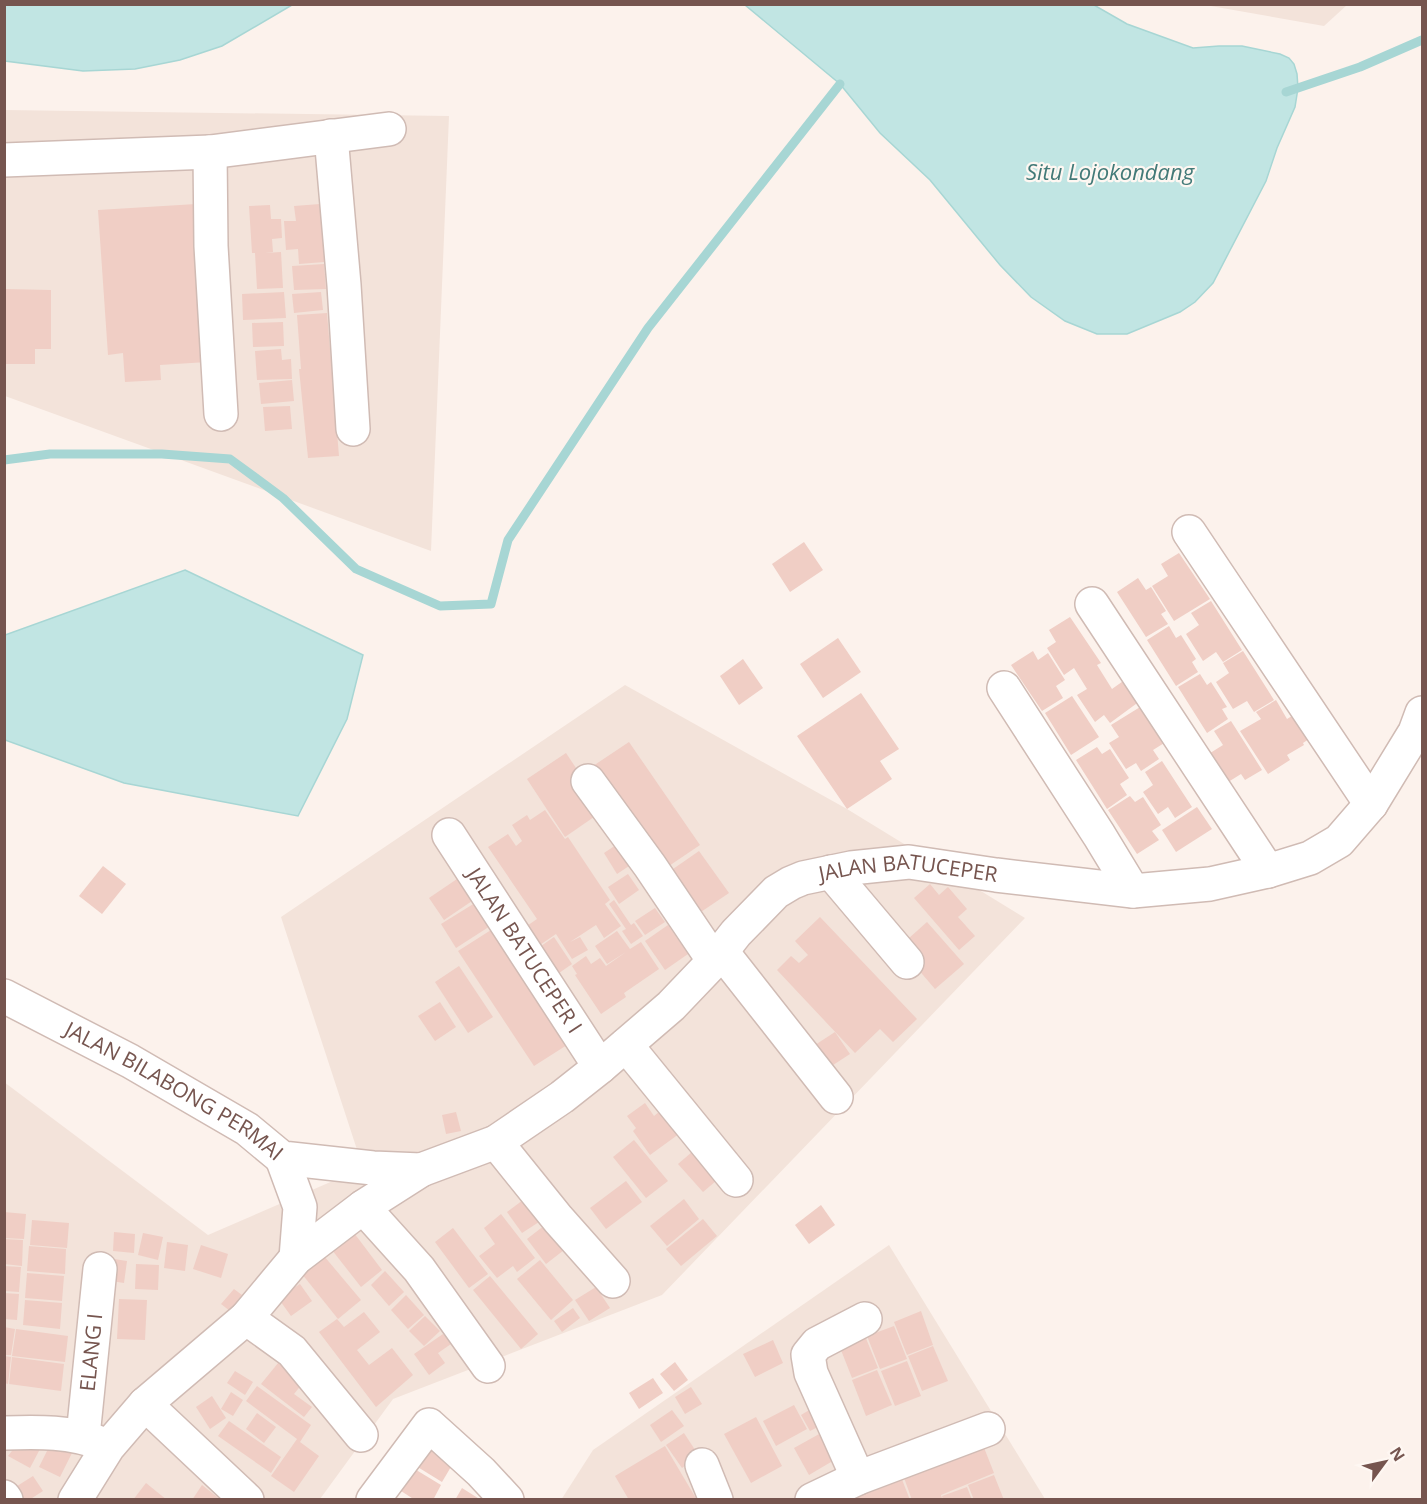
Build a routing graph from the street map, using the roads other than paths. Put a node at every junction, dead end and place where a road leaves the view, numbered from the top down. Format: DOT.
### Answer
graph roads {
  1 [pos="389,129"];
  2 [pos="331,136"];
  3 [pos="210,152"];
  4 [pos="4,160"];
  5 [pos="221,414"];
  6 [pos="353,429"];
  7 [pos="1189,532"];
  8 [pos="1092,604"];
  9 [pos="1004,688"];
  10 [pos="1422,713"];
  11 [pos="588,781"];
  12 [pos="1371,804"];
  13 [pos="449,835"];
  14 [pos="1268,871"];
  15 [pos="831,872"];
  16 [pos="1133,891"];
  17 [pos="718,957"];
  18 [pos="907,962"];
  19 [pos="4,996"];
  20 [pos="626,1045"];
  21 [pos="600,1067"];
  22 [pos="836,1097"];
  23 [pos="495,1142"];
  24 [pos="282,1158"];
  25 [pos="421,1170"];
  26 [pos="736,1180"];
  27 [pos="363,1207"];
  28 [pos="296,1258"];
  29 [pos="100,1269"];
  30 [pos="613,1281"];
  31 [pos="246,1318"];
  32 [pos="865,1319"];
  33 [pos="488,1365"];
  34 [pos="145,1404"];
  35 [pos="988,1429"];
  36 [pos="4,1433"];
  37 [pos="361,1435"];
  38 [pos="95,1441"];
  39 [pos="702,1466"];
  40 [pos="858,1478"];
  41 [pos="75,1500"];
  42 [pos="247,1500"];
  43 [pos="373,1500"];
  44 [pos="507,1500"];
  45 [pos="716,1500"];
  46 [pos="812,1500"];
  1 -- 2 [label="street"];
  2 -- 3 [label="street"];
  2 -- 6 [label="street"];
  3 -- 4 [label="street"];
  3 -- 5 [label="street"];
  7 -- 12 [label="street"];
  8 -- 14 [label="street"];
  9 -- 16 [label="street"];
  10 -- 12 [label="street, JALAN BATUCEPER"];
  11 -- 17 [label="street"];
  12 -- 14 [label="street, JALAN BATUCEPER"];
  13 -- 21 [label="street, JALAN BATUCEPER I"];
  14 -- 16 [label="street, JALAN BATUCEPER"];
  15 -- 16 [label="street, JALAN BATUCEPER"];
  15 -- 17 [label="street, JALAN BATUCEPER"];
  15 -- 18 [label="street"];
  17 -- 20 [label="street, JALAN BATUCEPER"];
  17 -- 22 [label="street"];
  19 -- 24 [label="street, JALAN BILABONG PERMAI"];
  20 -- 21 [label="street, JALAN BATUCEPER"];
  20 -- 26 [label="street"];
  21 -- 23 [label="street, JALAN BATUCEPER"];
  23 -- 25 [label="street, JALAN BATUCEPER"];
  23 -- 30 [label="street"];
  24 -- 25 [label="street, JALAN BILABONG PERMAI"];
  24 -- 28 [label="street"];
  25 -- 27 [label="street"];
  27 -- 28 [label="street"];
  27 -- 33 [label="street"];
  28 -- 31 [label="street"];
  29 -- 38 [label="street, ELANG I"];
  31 -- 34 [label="street"];
  31 -- 37 [label="street"];
  32 -- 40 [label="street"];
  34 -- 38 [label="street"];
  34 -- 42 [label="street"];
  35 -- 40 [label="street"];
  36 -- 38 [label="street"];
  38 -- 41 [label="street"];
  39 -- 45 [label="street"];
  40 -- 46 [label="street"];
  43 -- 44 [label="street"];
}
